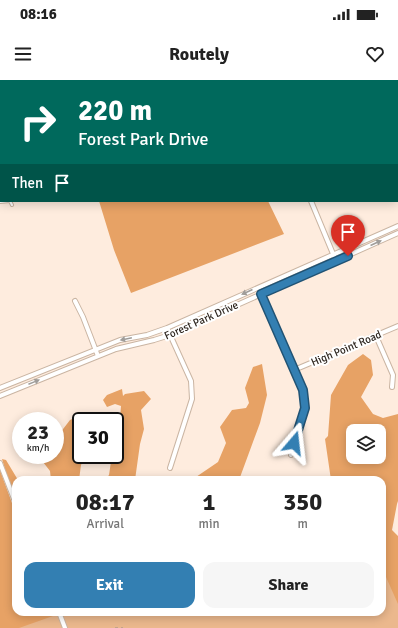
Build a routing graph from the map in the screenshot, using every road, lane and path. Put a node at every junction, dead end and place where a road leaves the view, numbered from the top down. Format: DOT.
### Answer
graph roads {
  1 [pos="10,202"];
  2 [pos="311,202"];
  3 [pos="12,205"];
  4 [pos="398,226"];
  5 [pos="398,234"];
  6 [pos="333,254"];
  7 [pos="336,261"];
  8 [pos="258,288"];
  9 [pos="261,294"];
  10 [pos="75,301"];
  11 [pos="398,326"];
  12 [pos="167,328"];
  13 [pos="170,335"];
  14 [pos="376,336"];
  15 [pos="95,349"];
  16 [pos="98,356"];
  17 [pos="294,370"];
  18 [pos="392,387"];
  19 [pos="0,388"];
  20 [pos="0,396"];
  21 [pos="290,455"];
  22 [pos="0,463"];
  23 [pos="170,468"];
  24 [pos="12,494"];
  25 [pos="60,616"];
  26 [pos="65,628"];
  27 [pos="115,628"];
  28 [pos="123,628"];
  1 -- 3 [label="lane"];
  2 -- 6 [label="street"];
  4 -- 6 [label="street, Forest Park Drive"];
  7 -- 5 [label="street, Forest Park Drive, one-way"];
  6 -- 7 [label="street"];
  6 -- 8 [label="street, Forest Park Drive"];
  7 -- 9 [label="street, Forest Park Drive"];
  8 -- 9 [label="street"];
  8 -- 12 [label="street, Forest Park Drive, one-way"];
  9 -- 13 [label="street, Forest Park Drive"];
  9 -- 17 [label="street"];
  10 -- 15 [label="street"];
  11 -- 14 [label="street, High Point Road"];
  12 -- 13 [label="street"];
  12 -- 15 [label="street, Forest Park Drive, one-way"];
  13 -- 16 [label="street, Forest Park Drive"];
  13 -- 23 [label="street"];
  14 -- 17 [label="street, High Point Road"];
  14 -- 18 [label="street"];
  15 -- 16 [label="street"];
  15 -- 19 [label="street, Forest Park Drive"];
  20 -- 16 [label="street, Forest Park Drive, one-way"];
  17 -- 21 [label="street"];
  22 -- 24 [label="street"];
  25 -- 26 [label="street"];
  27 -- 28 [label="path"];
}
